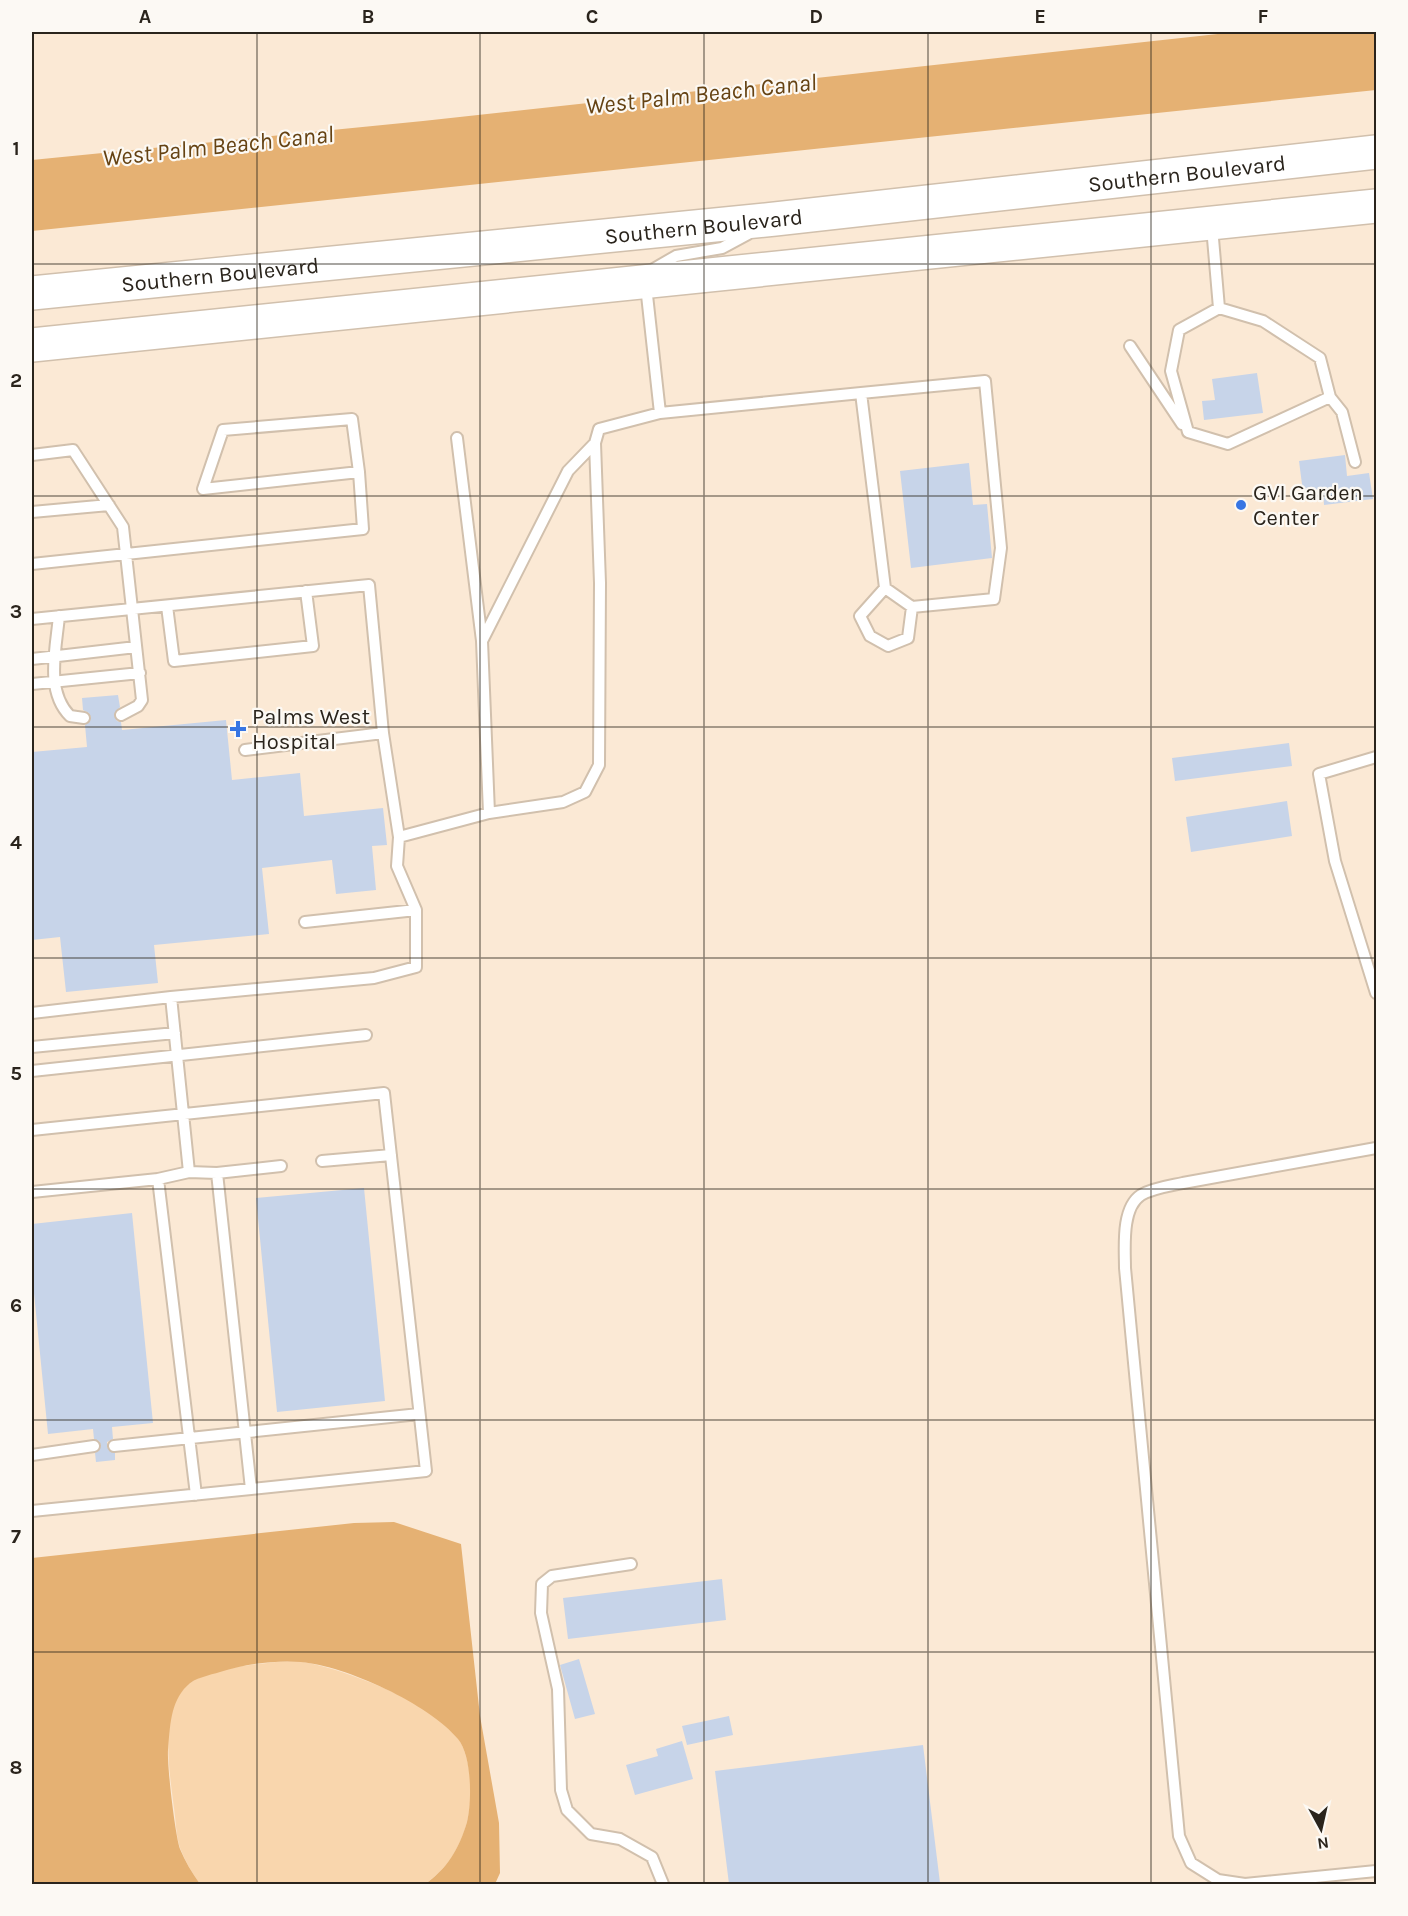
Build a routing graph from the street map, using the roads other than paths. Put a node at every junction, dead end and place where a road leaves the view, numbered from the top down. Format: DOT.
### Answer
graph roads {
  1 [pos="1377,152"];
  2 [pos="1377,206"];
  3 [pos="775,219"];
  4 [pos="1212,224"];
  5 [pos="645,283"];
  6 [pos="32,292"];
  7 [pos="1219,308"];
  8 [pos="32,345"];
  9 [pos="1130,346"];
  10 [pos="861,393"];
  11 [pos="1330,397"];
  12 [pos="660,412"];
  13 [pos="1188,432"];
  14 [pos="457,438"];
  15 [pos="595,443"];
  16 [pos="32,454"];
  17 [pos="1355,462"];
  18 [pos="359,472"];
  19 [pos="109,505"];
  20 [pos="32,512"];
  21 [pos="126,555"];
  22 [pos="32,564"];
  23 [pos="885,588"];
  24 [pos="306,591"];
  25 [pos="167,606"];
  26 [pos="912,608"];
  27 [pos="132,609"];
  28 [pos="59,616"];
  29 [pos="32,619"];
  30 [pos="482,642"];
  31 [pos="136,647"];
  32 [pos="56,656"];
  33 [pos="32,659"];
  34 [pos="140,673"];
  35 [pos="54,682"];
  36 [pos="32,684"];
  37 [pos="121,715"];
  38 [pos="84,718"];
  39 [pos="383,733"];
  40 [pos="245,750"];
  41 [pos="1377,757"];
  42 [pos="489,813"];
  43 [pos="399,837"];
  44 [pos="416,910"];
  45 [pos="305,922"];
  46 [pos="1377,993"];
  47 [pos="171,997"];
  48 [pos="32,1013"];
  49 [pos="175,1033"];
  50 [pos="366,1035"];
  51 [pos="32,1047"];
  52 [pos="177,1055"];
  53 [pos="32,1071"];
  54 [pos="184,1115"];
  55 [pos="32,1130"];
  56 [pos="1377,1148"];
  57 [pos="391,1155"];
  58 [pos="322,1161"];
  59 [pos="281,1166"];
  60 [pos="189,1172"];
  61 [pos="217,1173"];
  62 [pos="158,1179"];
  63 [pos="32,1192"];
  64 [pos="419,1414"];
  65 [pos="244,1433"];
  66 [pos="190,1439"];
  67 [pos="94,1446"];
  68 [pos="114,1446"];
  69 [pos="32,1455"];
  70 [pos="251,1489"];
  71 [pos="195,1495"];
  72 [pos="32,1511"];
  73 [pos="631,1564"];
  74 [pos="1377,1871"];
  75 [pos="663,1884"];
  1 -- 3 [label="highway, Southern Boulevard"];
  2 -- 4 [label="highway"];
  3 -- 5 [label="lane"];
  3 -- 6 [label="highway, Southern Boulevard"];
  4 -- 5 [label="highway"];
  4 -- 7 [label="lane"];
  5 -- 8 [label="highway"];
  5 -- 12 [label="lane"];
  7 -- 11 [label="lane"];
  7 -- 13 [label="lane"];
  9 -- 13 [label="lane"];
  10 -- 12 [label="lane"];
  10 -- 23 [label="lane"];
  10 -- 26 [label="lane"];
  11 -- 13 [label="lane"];
  11 -- 17 [label="lane"];
  12 -- 15 [label="lane"];
  14 -- 30 [label="lane"];
  15 -- 30 [label="lane"];
  15 -- 42 [label="lane"];
  16 -- 19 [label="lane"];
  18 -- 18 [label="lane"];
  18 -- 21 [label="lane"];
  19 -- 20 [label="lane"];
  19 -- 21 [label="lane"];
  21 -- 22 [label="lane"];
  21 -- 27 [label="lane"];
  23 -- 26 [label="lane"];
  23 -- 26 [label="lane"];
  24 -- 25 [label="lane"];
  24 -- 25 [label="lane"];
  24 -- 39 [label="lane"];
  25 -- 27 [label="lane"];
  27 -- 28 [label="lane"];
  27 -- 31 [label="lane"];
  28 -- 29 [label="lane"];
  28 -- 32 [label="lane"];
  30 -- 42 [label="lane"];
  31 -- 32 [label="lane"];
  31 -- 34 [label="lane"];
  32 -- 33 [label="lane"];
  32 -- 35 [label="lane"];
  34 -- 35 [label="lane"];
  34 -- 37 [label="lane"];
  35 -- 36 [label="lane"];
  35 -- 38 [label="lane"];
  39 -- 40 [label="lane"];
  39 -- 43 [label="lane"];
  41 -- 46 [label="lane"];
  42 -- 43 [label="lane"];
  43 -- 44 [label="lane"];
  44 -- 45 [label="lane"];
  44 -- 47 [label="lane"];
  47 -- 48 [label="lane"];
  47 -- 49 [label="lane"];
  49 -- 51 [label="lane"];
  49 -- 52 [label="lane"];
  50 -- 52 [label="lane"];
  52 -- 53 [label="lane"];
  52 -- 54 [label="lane"];
  54 -- 55 [label="lane"];
  54 -- 57 [label="lane"];
  54 -- 60 [label="lane"];
  56 -- 74 [label="lane"];
  57 -- 58 [label="lane"];
  57 -- 64 [label="lane"];
  59 -- 61 [label="lane"];
  60 -- 61 [label="lane"];
  60 -- 62 [label="lane"];
  61 -- 65 [label="lane"];
  62 -- 63 [label="lane"];
  62 -- 66 [label="lane"];
  64 -- 65 [label="lane"];
  64 -- 70 [label="lane"];
  65 -- 66 [label="lane"];
  65 -- 70 [label="lane"];
  66 -- 68 [label="lane"];
  66 -- 71 [label="lane"];
  67 -- 69 [label="lane"];
  70 -- 71 [label="lane"];
  71 -- 72 [label="lane"];
  73 -- 75 [label="lane"];
}
